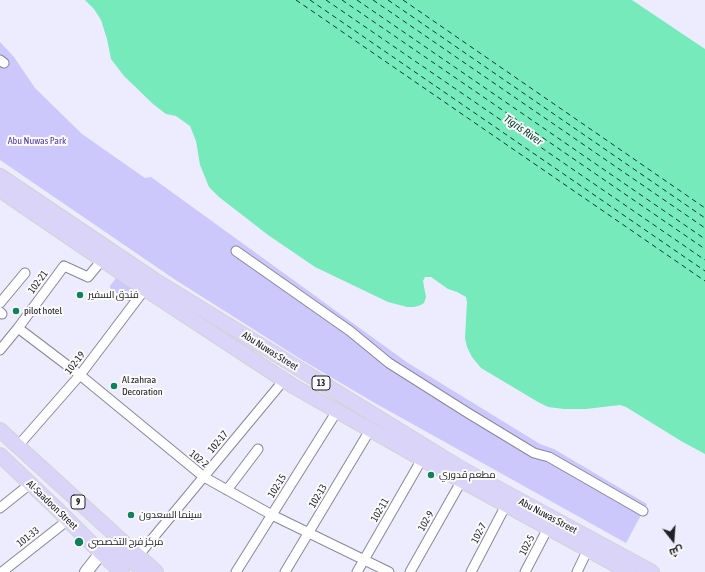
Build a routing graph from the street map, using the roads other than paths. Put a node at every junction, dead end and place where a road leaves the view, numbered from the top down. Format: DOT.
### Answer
graph roads {
  1 [pos="0,176"];
  2 [pos="0,190"];
  3 [pos="236,251"];
  4 [pos="102,260"];
  5 [pos="25,273"];
  6 [pos="145,289"];
  7 [pos="0,304"];
  8 [pos="18,328"];
  9 [pos="0,350"];
  10 [pos="80,375"];
  11 [pos="284,380"];
  12 [pos="337,411"];
  13 [pos="0,430"];
  14 [pos="370,430"];
  15 [pos="17,447"];
  16 [pos="258,449"];
  17 [pos="0,455"];
  18 [pos="422,459"];
  19 [pos="204,476"];
  20 [pos="462,480"];
  21 [pos="30,484"];
  22 [pos="227,490"];
  23 [pos="70,495"];
  24 [pos="506,505"];
  25 [pos="0,508"];
  26 [pos="57,509"];
  27 [pos="643,511"];
  28 [pos="272,514"];
  29 [pos="68,520"];
  30 [pos="548,528"];
  31 [pos="309,532"];
  32 [pos="588,549"];
  33 [pos="101,554"];
  34 [pos="138,556"];
  35 [pos="364,560"];
  36 [pos="627,571"];
  37 [pos="2,572"];
  38 [pos="86,572"];
  39 [pos="122,572"];
  40 [pos="150,572"];
  41 [pos="156,572"];
  42 [pos="236,572"];
  43 [pos="285,572"];
  44 [pos="357,572"];
  45 [pos="389,572"];
  46 [pos="410,572"];
  47 [pos="471,572"];
  48 [pos="525,572"];
  49 [pos="577,572"];
  50 [pos="652,572"];
  1 -- 50 [label="main road, Abu Nuwas Street / 13"];
  2 -- 4 [label="main road, Abu Nuwas Street / 13"];
  3 -- 27 [label="street"];
  4 -- 6 [label="main road, Abu Nuwas Street / 13"];
  4 -- 8 [label="street, 102-21"];
  5 -- 7 [label="street"];
  6 -- 10 [label="street, 102-19"];
  6 -- 11 [label="main road, Abu Nuwas Street / 13"];
  8 -- 9 [label="street, 102-21"];
  8 -- 10 [label="street, 102-2"];
  10 -- 15 [label="street, 102-19"];
  10 -- 19 [label="street, 102-2"];
  11 -- 12 [label="main road, Abu Nuwas Street / 13"];
  11 -- 19 [label="street, 102-17"];
  12 -- 14 [label="main road, Abu Nuwas Street / 13"];
  12 -- 28 [label="street, 102-15"];
  13 -- 15 [label="main road, Al-Saadoon Street / 9"];
  14 -- 18 [label="main road, Abu Nuwas Street / 13"];
  14 -- 31 [label="street, 102-13"];
  15 -- 23 [label="main road, Al-Saadoon Street / 9"];
  16 -- 22 [label="street"];
  17 -- 21 [label="main road, Al-Saadoon Street / 9"];
  18 -- 20 [label="main road, Abu Nuwas Street / 13"];
  18 -- 35 [label="street, 102-11"];
  19 -- 22 [label="street, 102-2"];
  19 -- 34 [label="street, 102-17"];
  20 -- 24 [label="main road, Abu Nuwas Street / 13"];
  20 -- 46 [label="street, 102-9"];
  21 -- 25 [label="street"];
  21 -- 26 [label="main road, Al-Saadoon Street / 9"];
  22 -- 28 [label="street, 102-2"];
  23 -- 26 [label="main road"];
  23 -- 34 [label="main road, Al-Saadoon Street / 9"];
  24 -- 30 [label="main road, Abu Nuwas Street / 13"];
  24 -- 47 [label="street, 102-7"];
  26 -- 29 [label="main road, Al-Saadoon Street / 9"];
  28 -- 31 [label="street, 102-2"];
  28 -- 42 [label="street, 102-15"];
  29 -- 33 [label="main road, Al-Saadoon Street / 9"];
  29 -- 37 [label="street, 101-33"];
  30 -- 32 [label="main road, Abu Nuwas Street / 13"];
  30 -- 48 [label="street, 102-5"];
  31 -- 35 [label="street, 102-2"];
  31 -- 43 [label="street, 102-13"];
  32 -- 36 [label="main road, Abu Nuwas Street / 13"];
  32 -- 49 [label="street"];
  33 -- 38 [label="street"];
  33 -- 39 [label="main road, Al-Saadoon Street / 9"];
  33 -- 40 [label="main road"];
  34 -- 41 [label="main road, Al-Saadoon Street / 9"];
  35 -- 44 [label="street, 102-11"];
  35 -- 45 [label="street, 102-2"];
}
